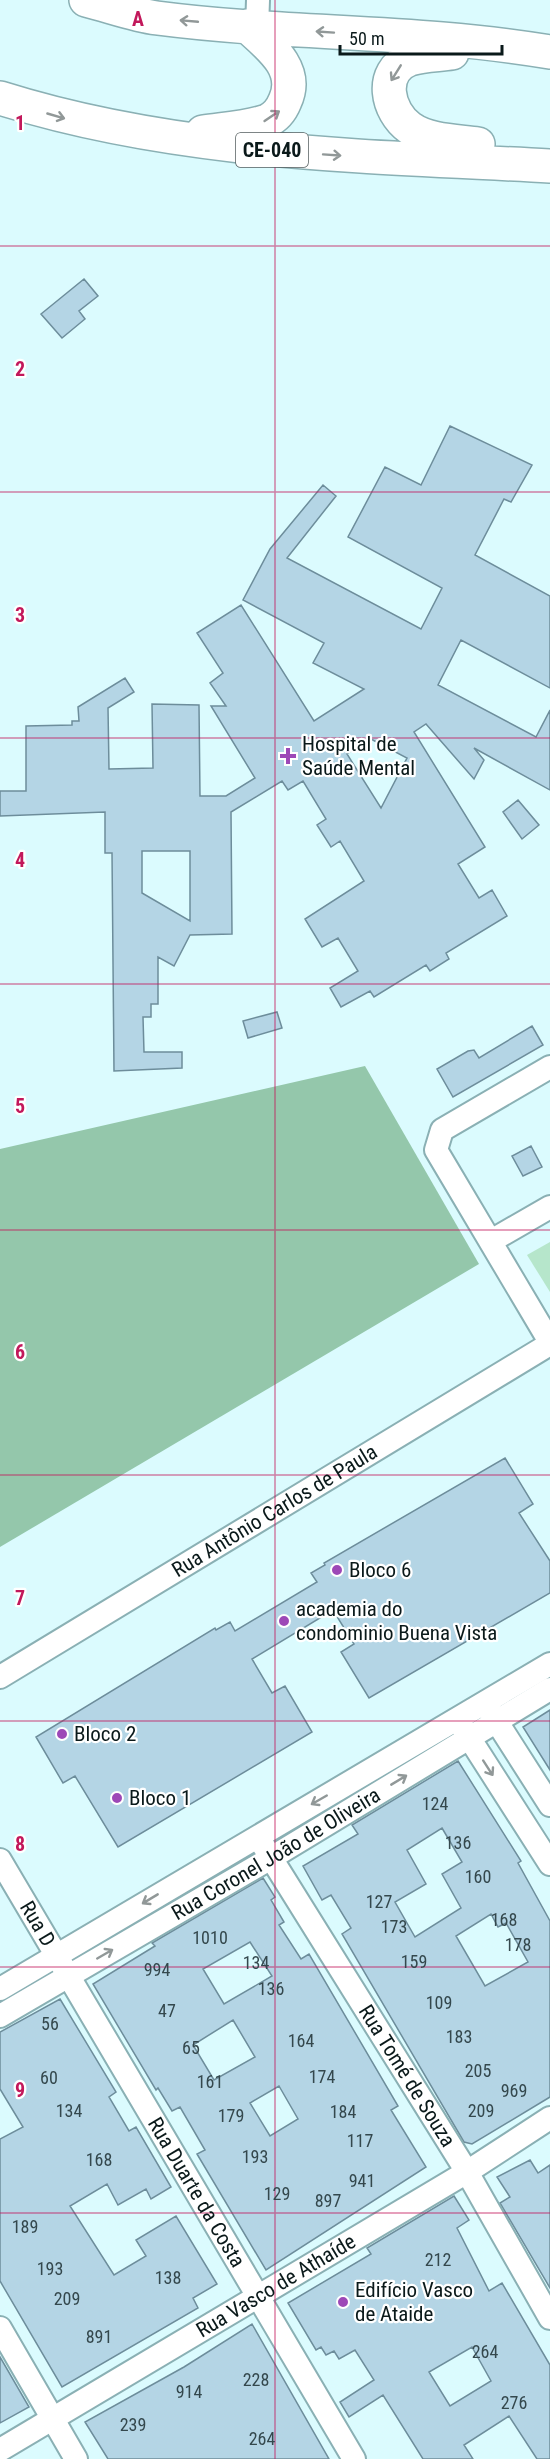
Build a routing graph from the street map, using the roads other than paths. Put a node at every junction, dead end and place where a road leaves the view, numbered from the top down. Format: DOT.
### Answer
graph roads {
  1 [pos="86,0"];
  2 [pos="254,18"];
  3 [pos="488,42"];
  4 [pos="550,52"];
  5 [pos="0,98"];
  6 [pos="175,137"];
  7 [pos="550,164"];
  8 [pos="550,1067"];
  9 [pos="550,1207"];
  10 [pos="491,1241"];
  11 [pos="550,1343"];
  12 [pos="550,1664"];
  13 [pos="0,1677"];
  14 [pos="550,1689"];
  15 [pos="491,1712"];
  16 [pos="463,1728"];
  17 [pos="550,1806"];
  18 [pos="257,1836"];
  19 [pos="271,1858"];
  20 [pos="0,1860"];
  21 [pos="550,1864"];
  22 [pos="56,1955"];
  23 [pos="68,1976"];
  24 [pos="0,1989"];
  25 [pos="0,2016"];
  26 [pos="550,2118"];
  27 [pos="467,2172"];
  28 [pos="256,2296"];
  29 [pos="550,2318"];
  30 [pos="0,2328"];
  31 [pos="52,2419"];
  32 [pos="0,2450"];
  33 [pos="76,2459"];
  34 [pos="354,2459"];
  2 -- 1 [label="highway, one-way"];
  3 -- 2 [label="highway, one-way"];
  6 -- 2 [label="highway, one-way"];
  3 -- 4 [label="highway"];
  3 -- 7 [label="highway, one-way"];
  5 -- 6 [label="highway, CE-040, one-way"];
  6 -- 7 [label="highway, CE-040, one-way"];
  8 -- 10 [label="street"];
  9 -- 10 [label="street"];
  10 -- 11 [label="street"];
  11 -- 13 [label="street, Rua Antônio Carlos de Paula"];
  12 -- 15 [label="street, Rua Coronel João de Oliveira"];
  14 -- 15 [label="street, Rua Coronel João de Oliveira"];
  15 -- 16 [label="street, Rua Coronel João de Oliveira"];
  15 -- 17 [label="street"];
  16 -- 18 [label="street, Rua Coronel João de Oliveira, one-way"];
  19 -- 16 [label="street, Rua Coronel João de Oliveira, one-way"];
  16 -- 21 [label="street, one-way"];
  18 -- 19 [label="street, Rua Tomé de Souza"];
  18 -- 22 [label="street, Rua Coronel João de Oliveira, one-way"];
  23 -- 19 [label="street, Rua Coronel João de Oliveira, one-way"];
  19 -- 27 [label="street, Rua Tomé de Souza"];
  20 -- 22 [label="street, Rua D"];
  22 -- 23 [label="street, Rua Duarte da Costa"];
  22 -- 24 [label="street, Rua Coronel João de Oliveira"];
  23 -- 25 [label="street, Rua Coronel João de Oliveira"];
  23 -- 28 [label="street, Rua Duarte da Costa"];
  26 -- 27 [label="street, Rua Vasco de Athaíde"];
  27 -- 28 [label="street, Rua Vasco de Athaíde"];
  27 -- 29 [label="street, Rua Tomé de Souza"];
  28 -- 31 [label="street, Rua Vasco de Athaíde"];
  28 -- 34 [label="street, Rua Duarte da Costa"];
  30 -- 31 [label="street"];
  31 -- 32 [label="street, Rua Vasco de Athaíde"];
  31 -- 33 [label="street"];
}
